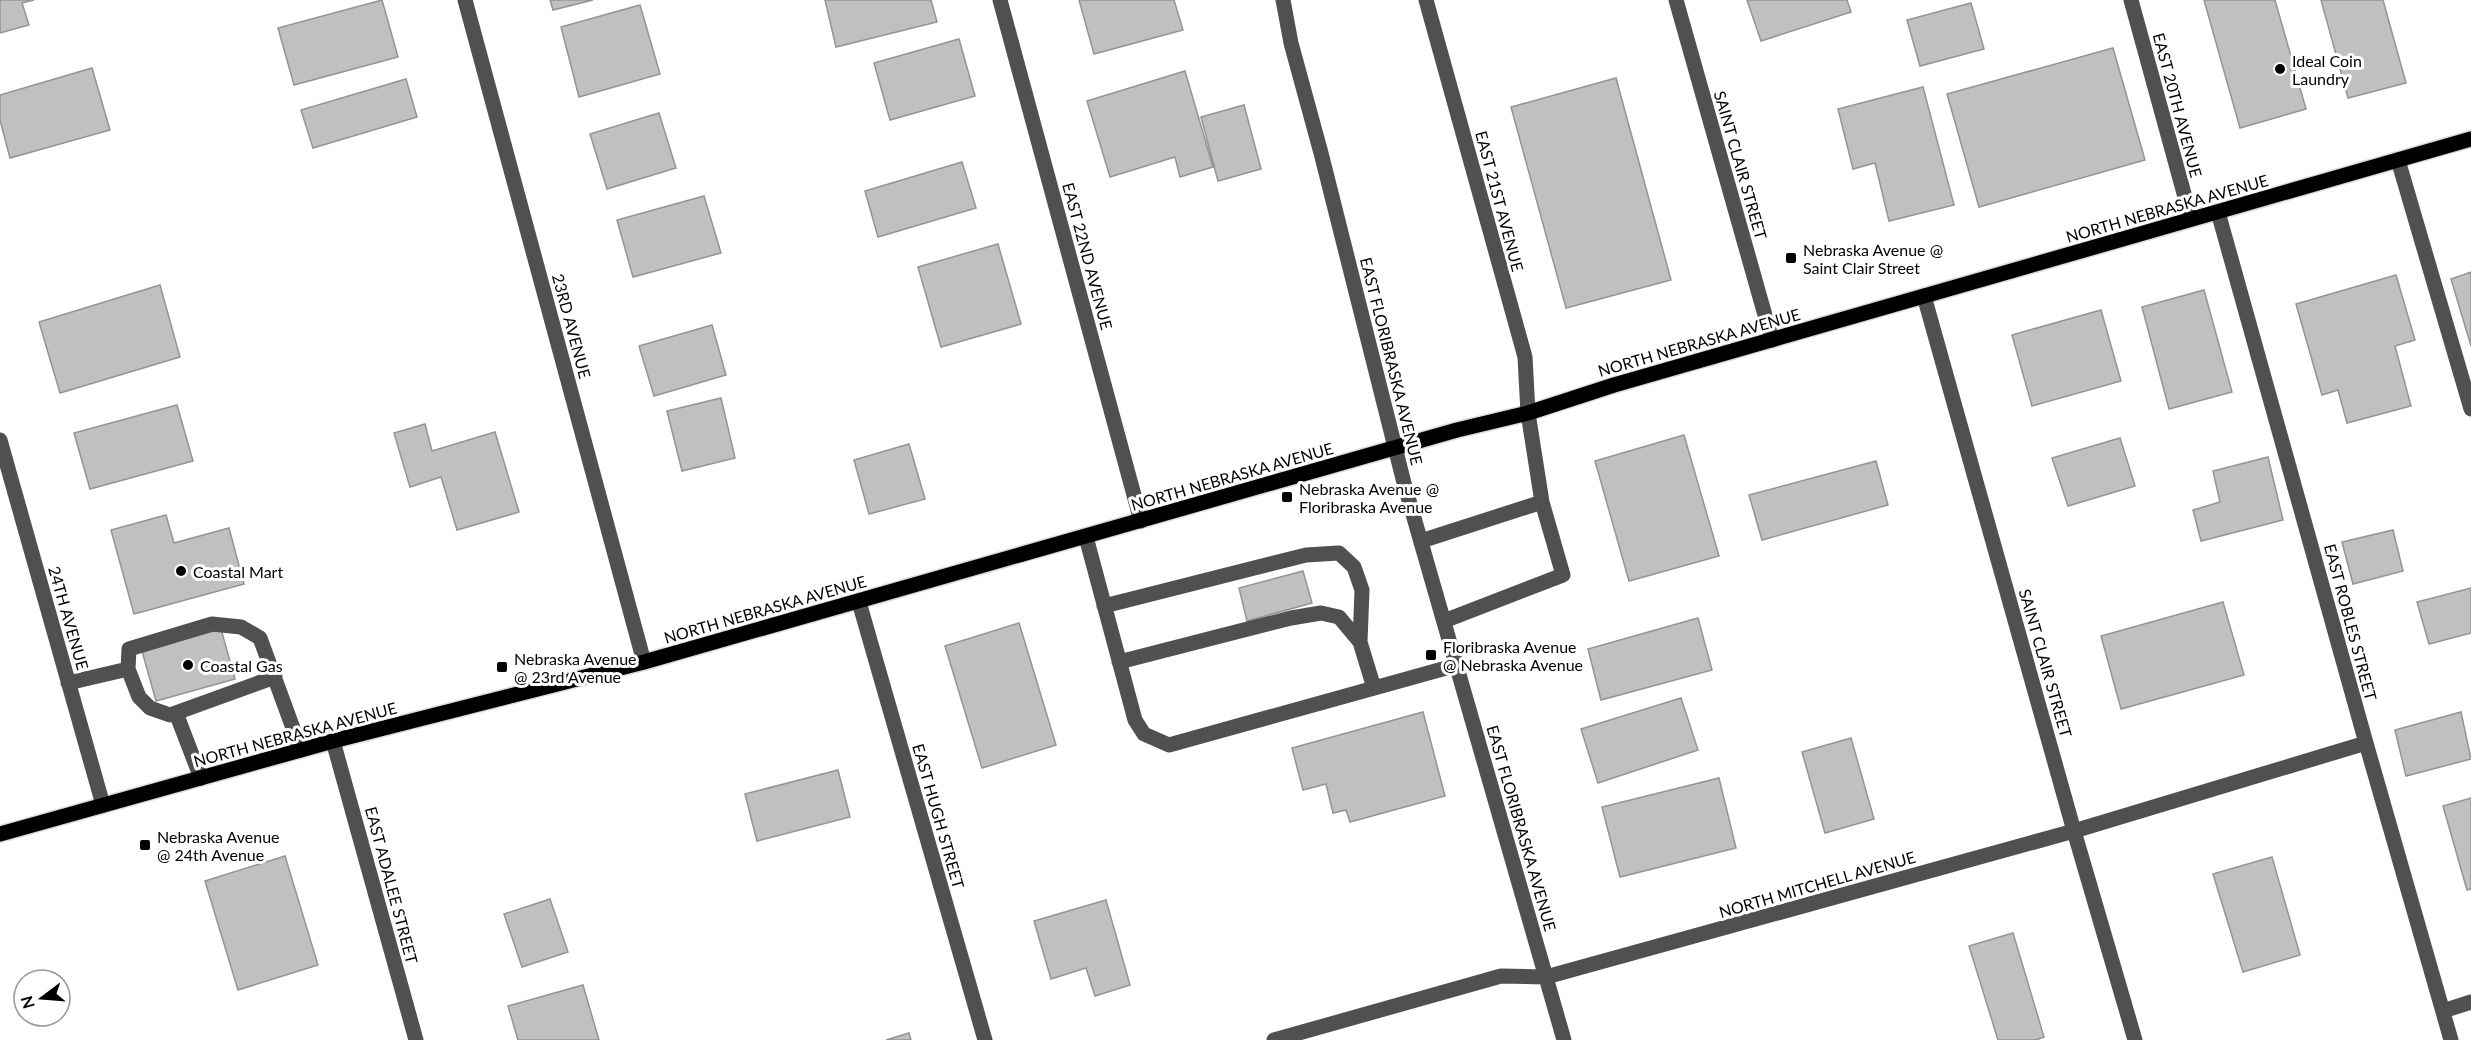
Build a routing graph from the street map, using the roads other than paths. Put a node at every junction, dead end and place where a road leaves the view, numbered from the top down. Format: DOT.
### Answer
graph roads {
  1 [pos="465,0"];
  2 [pos="1000,0"];
  3 [pos="1283,0"];
  4 [pos="1426,0"];
  5 [pos="1676,0"];
  6 [pos="2131,0"];
  7 [pos="2471,140"];
  8 [pos="2398,160"];
  9 [pos="2218,212"];
  10 [pos="2191,219"];
  11 [pos="1924,296"];
  12 [pos="1772,340"];
  13 [pos="2471,409"];
  14 [pos="1528,413"];
  15 [pos="0,440"];
  16 [pos="1395,448"];
  17 [pos="1542,502"];
  18 [pos="1142,521"];
  19 [pos="1086,537"];
  20 [pos="1421,541"];
  21 [pos="859,602"];
  22 [pos="1104,606"];
  23 [pos="1444,621"];
  24 [pos="1360,642"];
  25 [pos="644,662"];
  26 [pos="1119,662"];
  27 [pos="1457,665"];
  28 [pos="128,669"];
  29 [pos="275,677"];
  30 [pos="69,682"];
  31 [pos="1374,688"];
  32 [pos="176,713"];
  33 [pos="333,741"];
  34 [pos="2366,743"];
  35 [pos="301,750"];
  36 [pos="201,778"];
  37 [pos="103,805"];
  38 [pos="2074,831"];
  39 [pos="0,834"];
  40 [pos="1546,977"];
  41 [pos="2471,1002"];
  42 [pos="2443,1011"];
  43 [pos="1318,1034"];
  44 [pos="416,1040"];
  45 [pos="984,1040"];
  46 [pos="1274,1040"];
  47 [pos="1564,1040"];
  48 [pos="2135,1040"];
  49 [pos="2451,1040"];
  1 -- 25 [label="street, 23RD AVENUE"];
  2 -- 18 [label="street, EAST 22ND AVENUE"];
  3 -- 16 [label="street, EAST FLORIBRASKA AVENUE"];
  4 -- 14 [label="street, EAST 21ST AVENUE"];
  5 -- 12 [label="street, SAINT CLAIR STREET"];
  6 -- 10 [label="street, EAST 20TH AVENUE"];
  7 -- 8 [label="main road, NORTH NEBRASKA AVENUE"];
  8 -- 9 [label="main road, NORTH NEBRASKA AVENUE"];
  8 -- 13 [label="street"];
  9 -- 10 [label="main road, NORTH NEBRASKA AVENUE"];
  9 -- 34 [label="street, EAST ROBLES STREET"];
  10 -- 11 [label="main road, NORTH NEBRASKA AVENUE"];
  11 -- 12 [label="main road, NORTH NEBRASKA AVENUE"];
  11 -- 38 [label="street, SAINT CLAIR STREET"];
  12 -- 14 [label="main road, NORTH NEBRASKA AVENUE"];
  14 -- 16 [label="main road, NORTH NEBRASKA AVENUE"];
  14 -- 17 [label="street, EAST 21ST AVENUE"];
  15 -- 30 [label="street, 24TH AVENUE"];
  16 -- 18 [label="main road, NORTH NEBRASKA AVENUE"];
  16 -- 20 [label="street, EAST FLORIBRASKA AVENUE"];
  17 -- 20 [label="street"];
  17 -- 23 [label="street, EAST 21ST AVENUE"];
  18 -- 19 [label="main road, NORTH NEBRASKA AVENUE"];
  19 -- 21 [label="main road, NORTH NEBRASKA AVENUE"];
  19 -- 22 [label="street"];
  20 -- 23 [label="street, EAST FLORIBRASKA AVENUE"];
  21 -- 25 [label="main road, NORTH NEBRASKA AVENUE"];
  21 -- 45 [label="street, EAST HUGH STREET"];
  22 -- 24 [label="street"];
  22 -- 26 [label="street"];
  23 -- 27 [label="street, EAST FLORIBRASKA AVENUE"];
  24 -- 26 [label="street"];
  24 -- 31 [label="street"];
  25 -- 33 [label="main road, NORTH NEBRASKA AVENUE"];
  26 -- 31 [label="street"];
  27 -- 31 [label="street"];
  27 -- 40 [label="street, EAST FLORIBRASKA AVENUE"];
  28 -- 29 [label="street"];
  28 -- 30 [label="street"];
  28 -- 32 [label="street"];
  29 -- 32 [label="street"];
  29 -- 35 [label="street"];
  30 -- 37 [label="street, 24TH AVENUE"];
  32 -- 36 [label="street"];
  33 -- 35 [label="main road, NORTH NEBRASKA AVENUE"];
  33 -- 44 [label="street, EAST ADALEE STREET"];
  34 -- 38 [label="street, NORTH MITCHELL AVENUE"];
  34 -- 42 [label="street, EAST ROBLES STREET"];
  35 -- 36 [label="main road, NORTH NEBRASKA AVENUE"];
  36 -- 37 [label="main road, NORTH NEBRASKA AVENUE"];
  37 -- 39 [label="main road, NORTH NEBRASKA AVENUE"];
  38 -- 40 [label="street, NORTH MITCHELL AVENUE"];
  38 -- 48 [label="street, SAINT CLAIR STREET"];
  40 -- 43 [label="street, NORTH MITCHELL AVENUE"];
  40 -- 47 [label="street, EAST FLORIBRASKA AVENUE"];
  41 -- 42 [label="street"];
  42 -- 49 [label="street, EAST ROBLES STREET"];
  43 -- 46 [label="street, NORTH MITCHELL AVENUE"];
}
